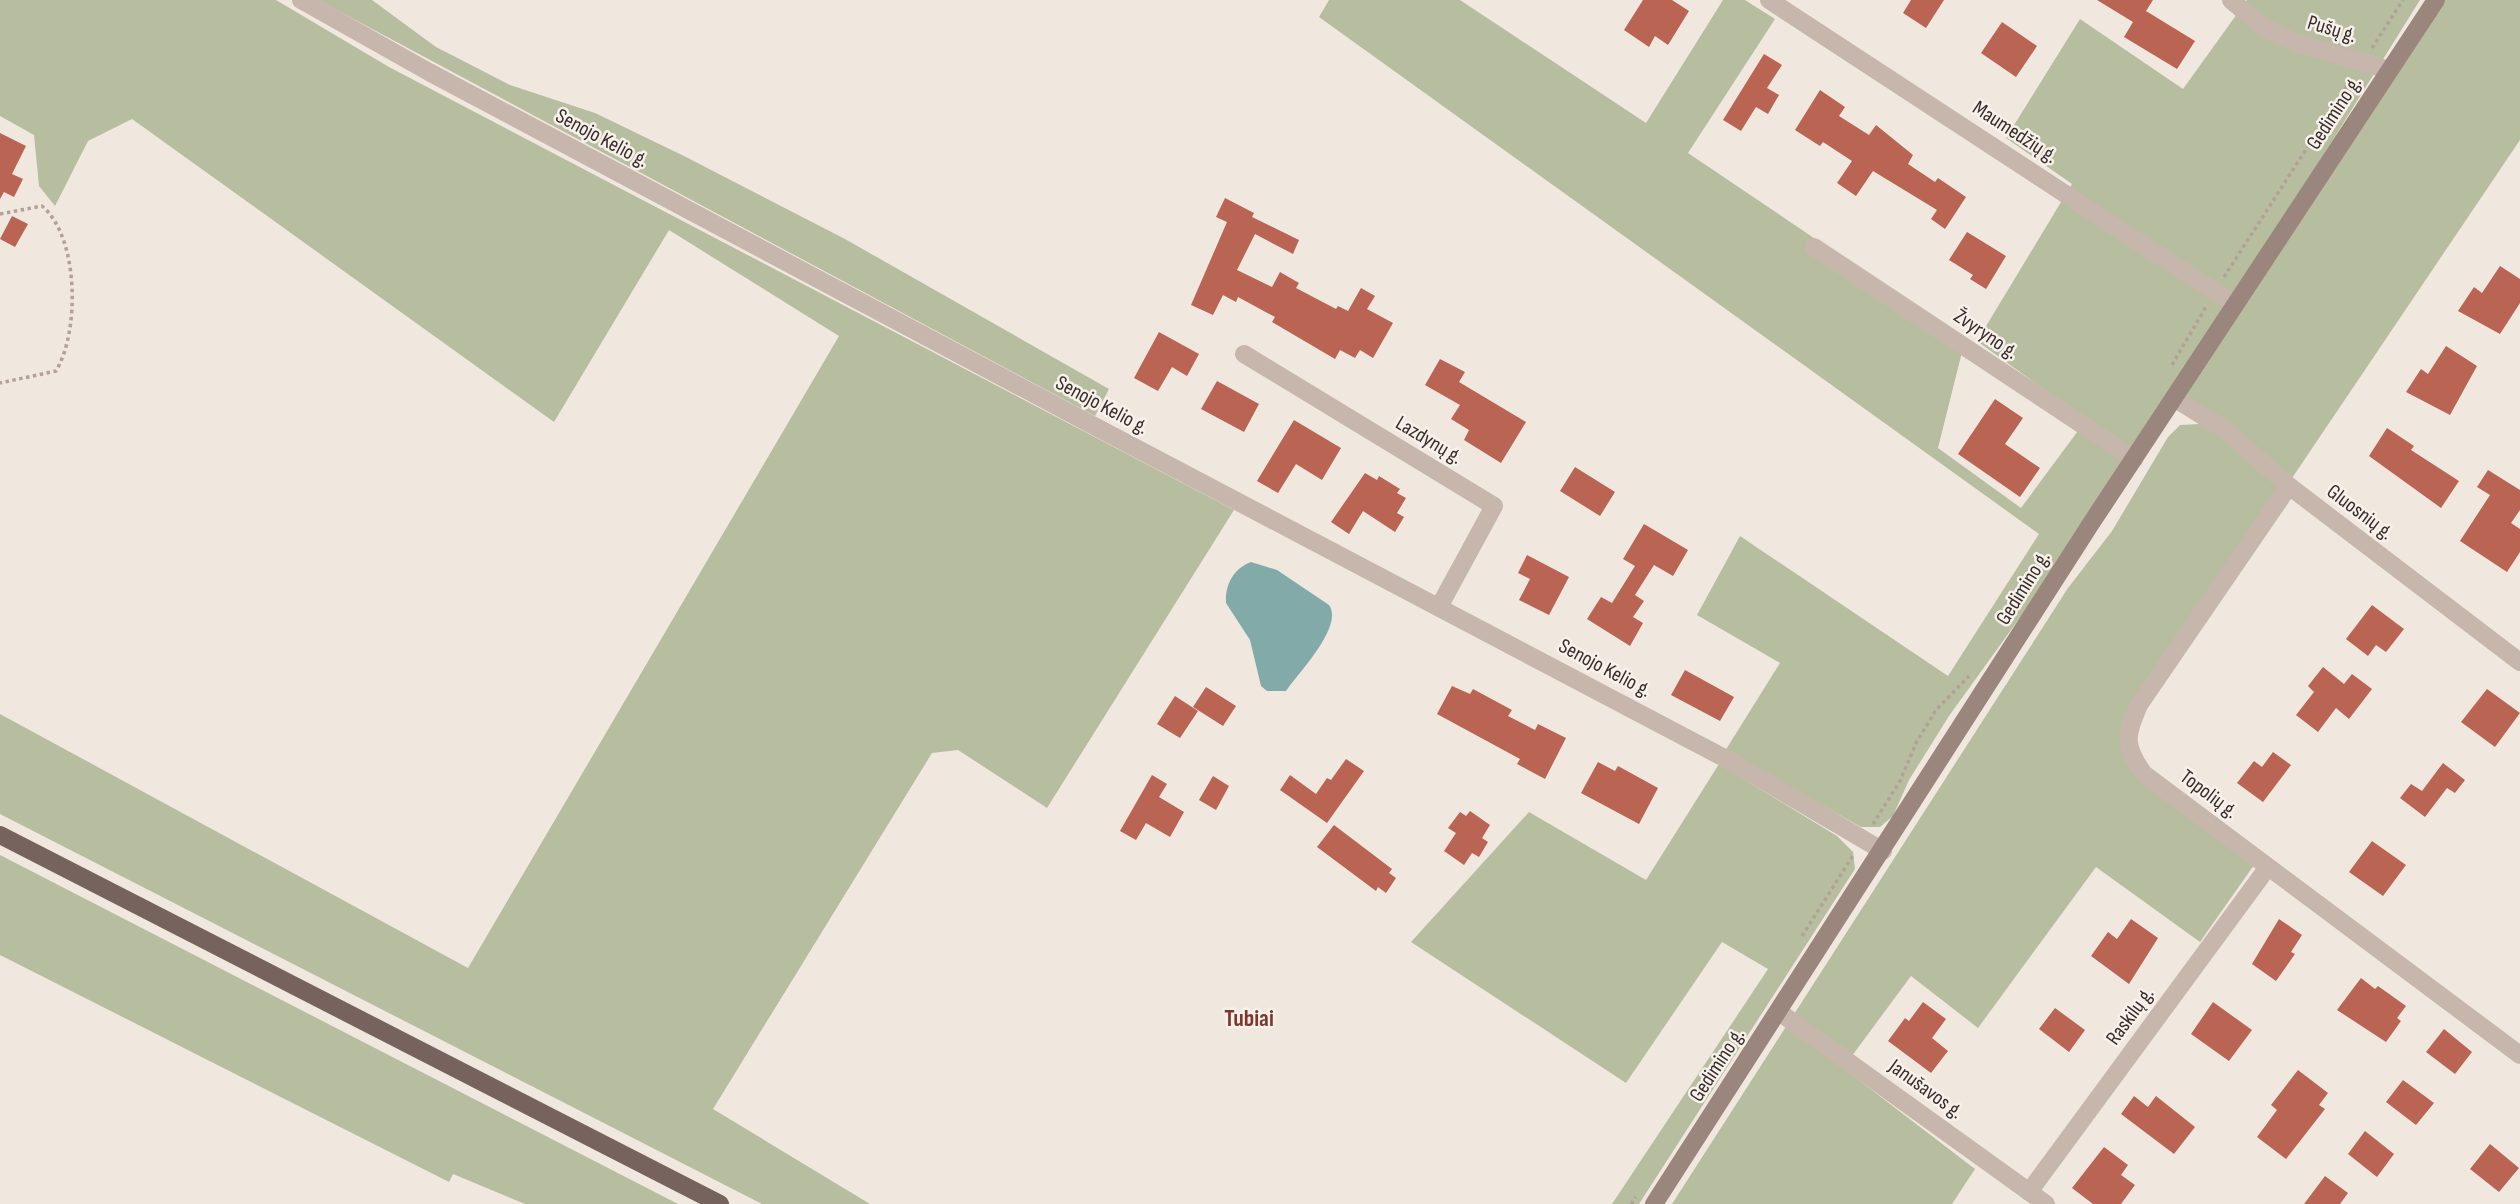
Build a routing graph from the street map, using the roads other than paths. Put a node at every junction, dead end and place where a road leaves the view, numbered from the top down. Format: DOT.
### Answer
graph roads {
  1 [pos="301,0"];
  2 [pos="1769,0"];
  3 [pos="2231,0"];
  4 [pos="2436,0"];
  5 [pos="2389,70"];
  6 [pos="1814,247"];
  7 [pos="2235,305"];
  8 [pos="1244,354"];
  9 [pos="2174,398"];
  10 [pos="2134,459"];
  11 [pos="2289,486"];
  12 [pos="1439,607"];
  13 [pos="2520,662"];
  14 [pos="0,835"];
  15 [pos="1883,850"];
  16 [pos="2268,867"];
  17 [pos="1779,1012"];
  18 [pos="2520,1055"];
  19 [pos="2029,1192"];
  20 [pos="720,1204"];
  21 [pos="1654,1204"];
  22 [pos="2046,1204"];
  1 -- 12 [label="street, Senojo Kelio g."];
  2 -- 7 [label="street, Maumedžių g."];
  3 -- 5 [label="street, Pušų g."];
  4 -- 5 [label="main road, Gedimino g."];
  5 -- 7 [label="main road, Gedimino g."];
  6 -- 10 [label="street, Žvyryno g."];
  7 -- 9 [label="main road, Gedimino g."];
  8 -- 12 [label="street, Lazdynų g."];
  9 -- 10 [label="main road, Gedimino g."];
  9 -- 11 [label="street, Gluosnių g."];
  10 -- 15 [label="main road, Gedimino g."];
  11 -- 13 [label="street, Gluosnių g."];
  11 -- 16 [label="street, Topolių g."];
  12 -- 15 [label="street, Senojo Kelio g."];
  14 -- 20 [label="main road"];
  15 -- 17 [label="main road, Gedimino g."];
  16 -- 18 [label="street, Topolių g."];
  16 -- 19 [label="street, Raskilų g."];
  17 -- 19 [label="street, Janušavos g."];
  17 -- 21 [label="main road, Gedimino g."];
  19 -- 22 [label="street, Janušavos g."];
}
